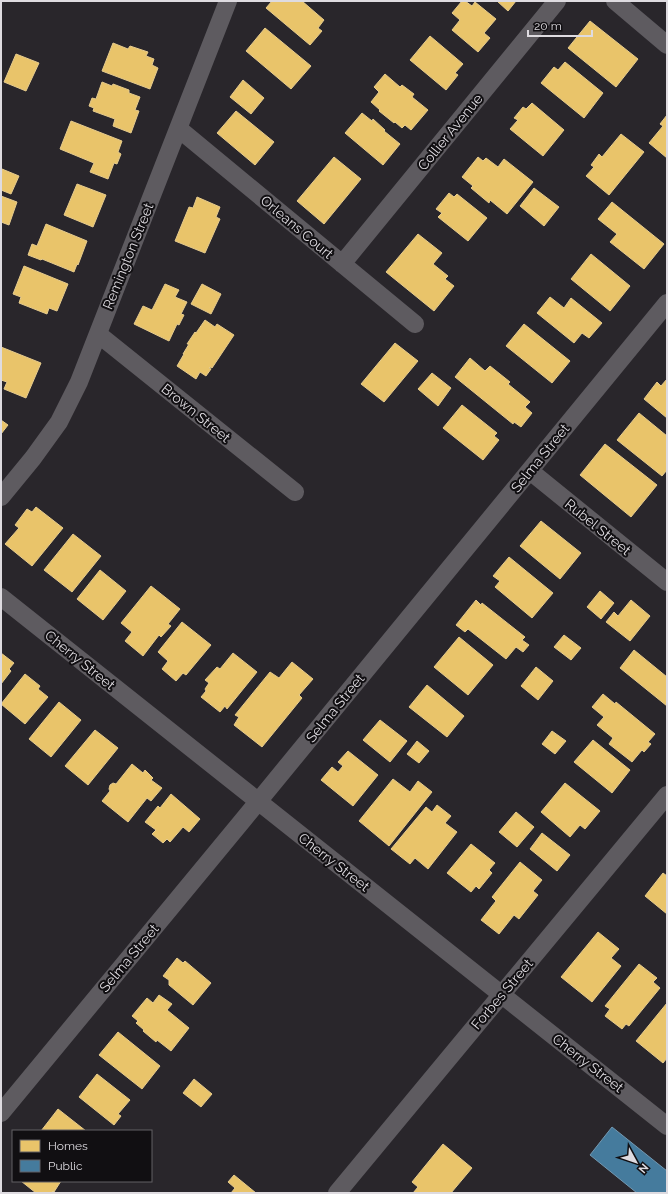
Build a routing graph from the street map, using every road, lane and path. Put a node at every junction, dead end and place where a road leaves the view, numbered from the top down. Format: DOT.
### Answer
graph roads {
  1 [pos="228,1"];
  2 [pos="557,1"];
  3 [pos="615,1"];
  4 [pos="667,44"];
  5 [pos="179,129"];
  6 [pos="342,264"];
  7 [pos="667,302"];
  8 [pos="415,324"];
  9 [pos="98,334"];
  10 [pos="530,471"];
  11 [pos="295,492"];
  12 [pos="1,497"];
  13 [pos="667,582"];
  14 [pos="1,597"];
  15 [pos="667,795"];
  16 [pos="258,802"];
  17 [pos="502,994"];
  18 [pos="1,1113"];
  19 [pos="667,1126"];
  20 [pos="337,1193"];
  1 -- 5 [label="street, Remington Street"];
  2 -- 6 [label="street, Collier Avenue"];
  3 -- 4 [label="street"];
  5 -- 6 [label="street, Orleans Court"];
  5 -- 9 [label="street, Remington Street"];
  6 -- 8 [label="street, Orleans Court"];
  7 -- 10 [label="street, Selma Street"];
  9 -- 11 [label="street, Brown Street"];
  9 -- 12 [label="street, Remington Street"];
  10 -- 13 [label="street, Rubel Street"];
  10 -- 16 [label="street, Selma Street"];
  14 -- 16 [label="street, Cherry Street"];
  15 -- 17 [label="street, Forbes Street"];
  16 -- 17 [label="street, Cherry Street"];
  16 -- 18 [label="street, Selma Street"];
  17 -- 19 [label="street, Cherry Street"];
  17 -- 20 [label="street, Forbes Street"];
}
